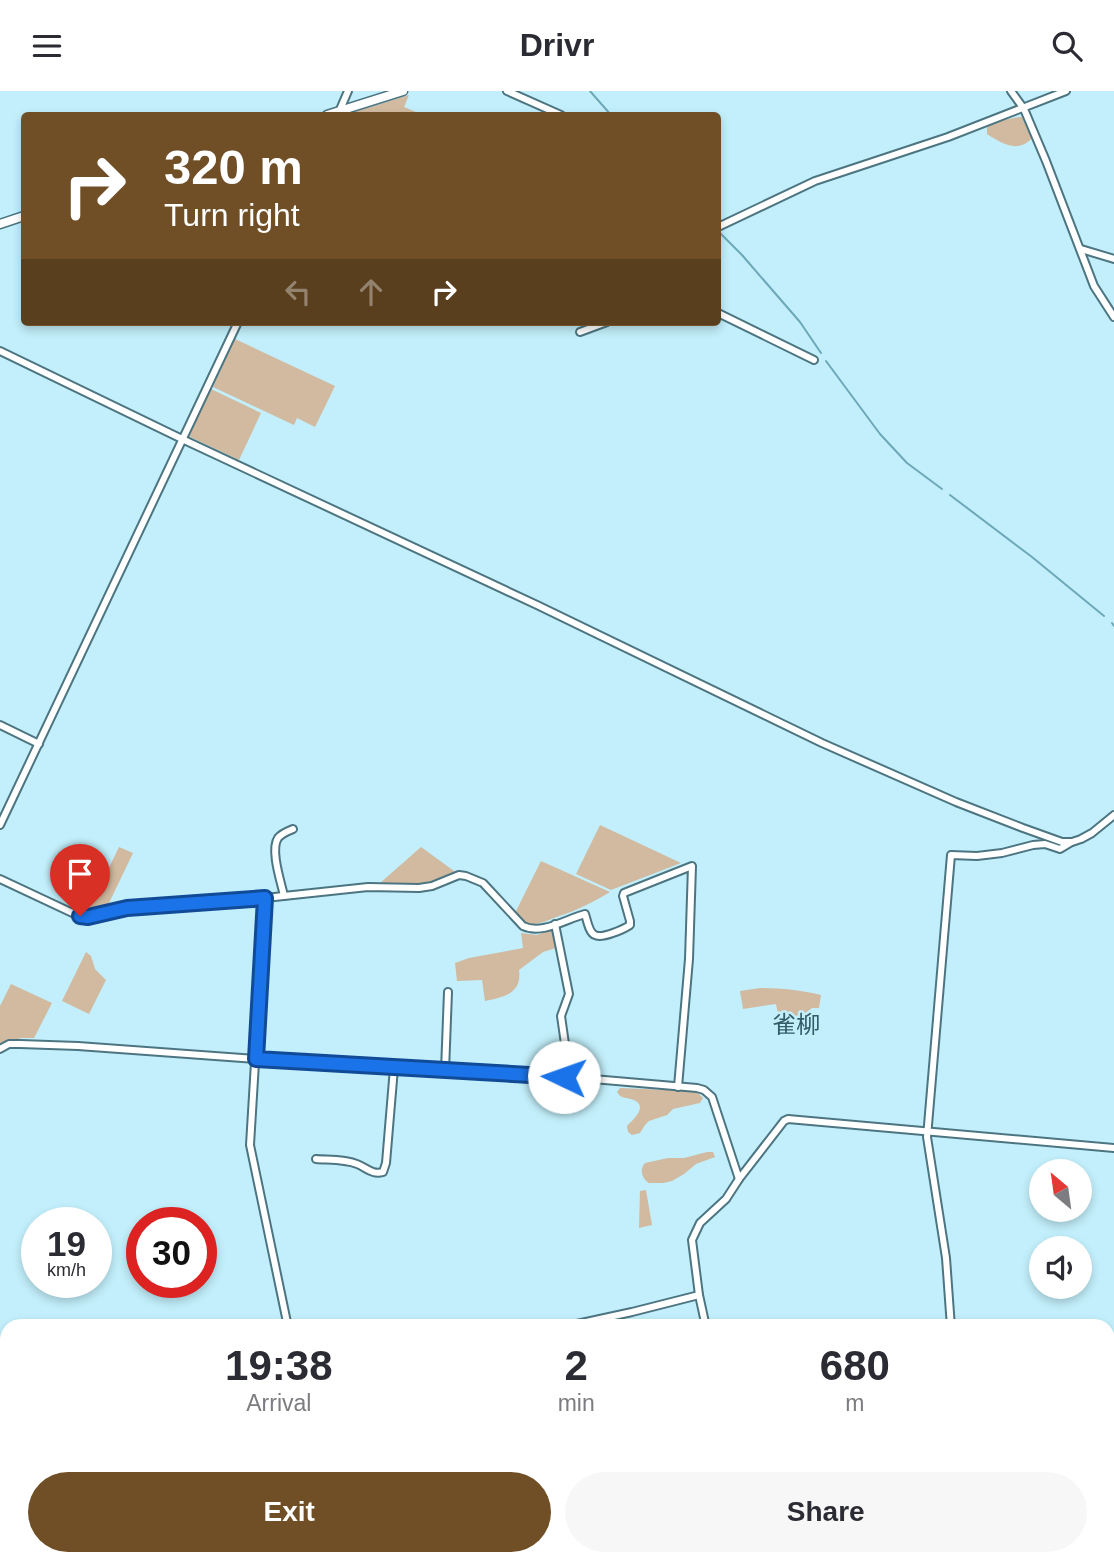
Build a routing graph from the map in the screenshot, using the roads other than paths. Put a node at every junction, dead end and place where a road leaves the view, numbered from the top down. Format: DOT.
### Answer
graph roads {
  1 [pos="348,91"];
  2 [pos="403,91"];
  3 [pos="507,91"];
  4 [pos="1011,91"];
  5 [pos="1066,91"];
  6 [pos="1024,109"];
  7 [pos="339,112"];
  8 [pos="344,112"];
  9 [pos="554,112"];
  10 [pos="21,217"];
  11 [pos="0,224"];
  12 [pos="721,225"];
  13 [pos="1081,249"];
  14 [pos="1114,259"];
  15 [pos="721,314"];
  16 [pos="1114,317"];
  17 [pos="236,326"];
  18 [pos="596,326"];
  19 [pos="580,332"];
  20 [pos="0,351"];
  21 [pos="814,360"];
  22 [pos="182,439"];
  23 [pos="0,725"];
  24 [pos="39,744"];
  25 [pos="1114,815"];
  26 [pos="0,825"];
  27 [pos="293,829"];
  28 [pos="1072,842"];
  29 [pos="0,879"];
  30 [pos="284,896"];
  31 [pos="265,898"];
  32 [pos="555,924"];
  33 [pos="449,992"];
  34 [pos="0,1049"];
  35 [pos="256,1059"];
  36 [pos="394,1067"];
  37 [pos="445,1071"];
  38 [pos="564,1077"];
  39 [pos="678,1087"];
  40 [pos="927,1131"];
  41 [pos="1114,1148"];
  42 [pos="317,1159"];
  43 [pos="739,1179"];
  44 [pos="699,1295"];
  45 [pos="286,1319"];
  46 [pos="602,1319"];
  47 [pos="704,1319"];
  48 [pos="950,1319"];
  1 -- 7 [label="street"];
  2 -- 8 [label="street"];
  3 -- 9 [label="street"];
  4 -- 6 [label="street"];
  5 -- 6 [label="street"];
  6 -- 12 [label="street"];
  6 -- 13 [label="street"];
  10 -- 11 [label="street"];
  13 -- 14 [label="street"];
  13 -- 16 [label="street"];
  15 -- 21 [label="street"];
  17 -- 22 [label="street"];
  18 -- 19 [label="street"];
  20 -- 22 [label="street"];
  22 -- 24 [label="street"];
  22 -- 28 [label="street"];
  23 -- 24 [label="street"];
  24 -- 26 [label="street"];
  25 -- 28 [label="street"];
  27 -- 30 [label="street"];
  28 -- 40 [label="street"];
  29 -- 31 [label="street"];
  30 -- 31 [label="street"];
  30 -- 32 [label="street"];
  31 -- 35 [label="street"];
  32 -- 38 [label="street"];
  32 -- 39 [label="street"];
  33 -- 37 [label="street"];
  34 -- 35 [label="street"];
  35 -- 36 [label="street"];
  35 -- 45 [label="street"];
  36 -- 37 [label="street"];
  36 -- 42 [label="street"];
  37 -- 38 [label="street"];
  38 -- 39 [label="street"];
  39 -- 43 [label="street"];
  40 -- 41 [label="street"];
  40 -- 43 [label="street"];
  40 -- 48 [label="street"];
  43 -- 44 [label="street"];
  44 -- 46 [label="street"];
  44 -- 47 [label="street"];
}
